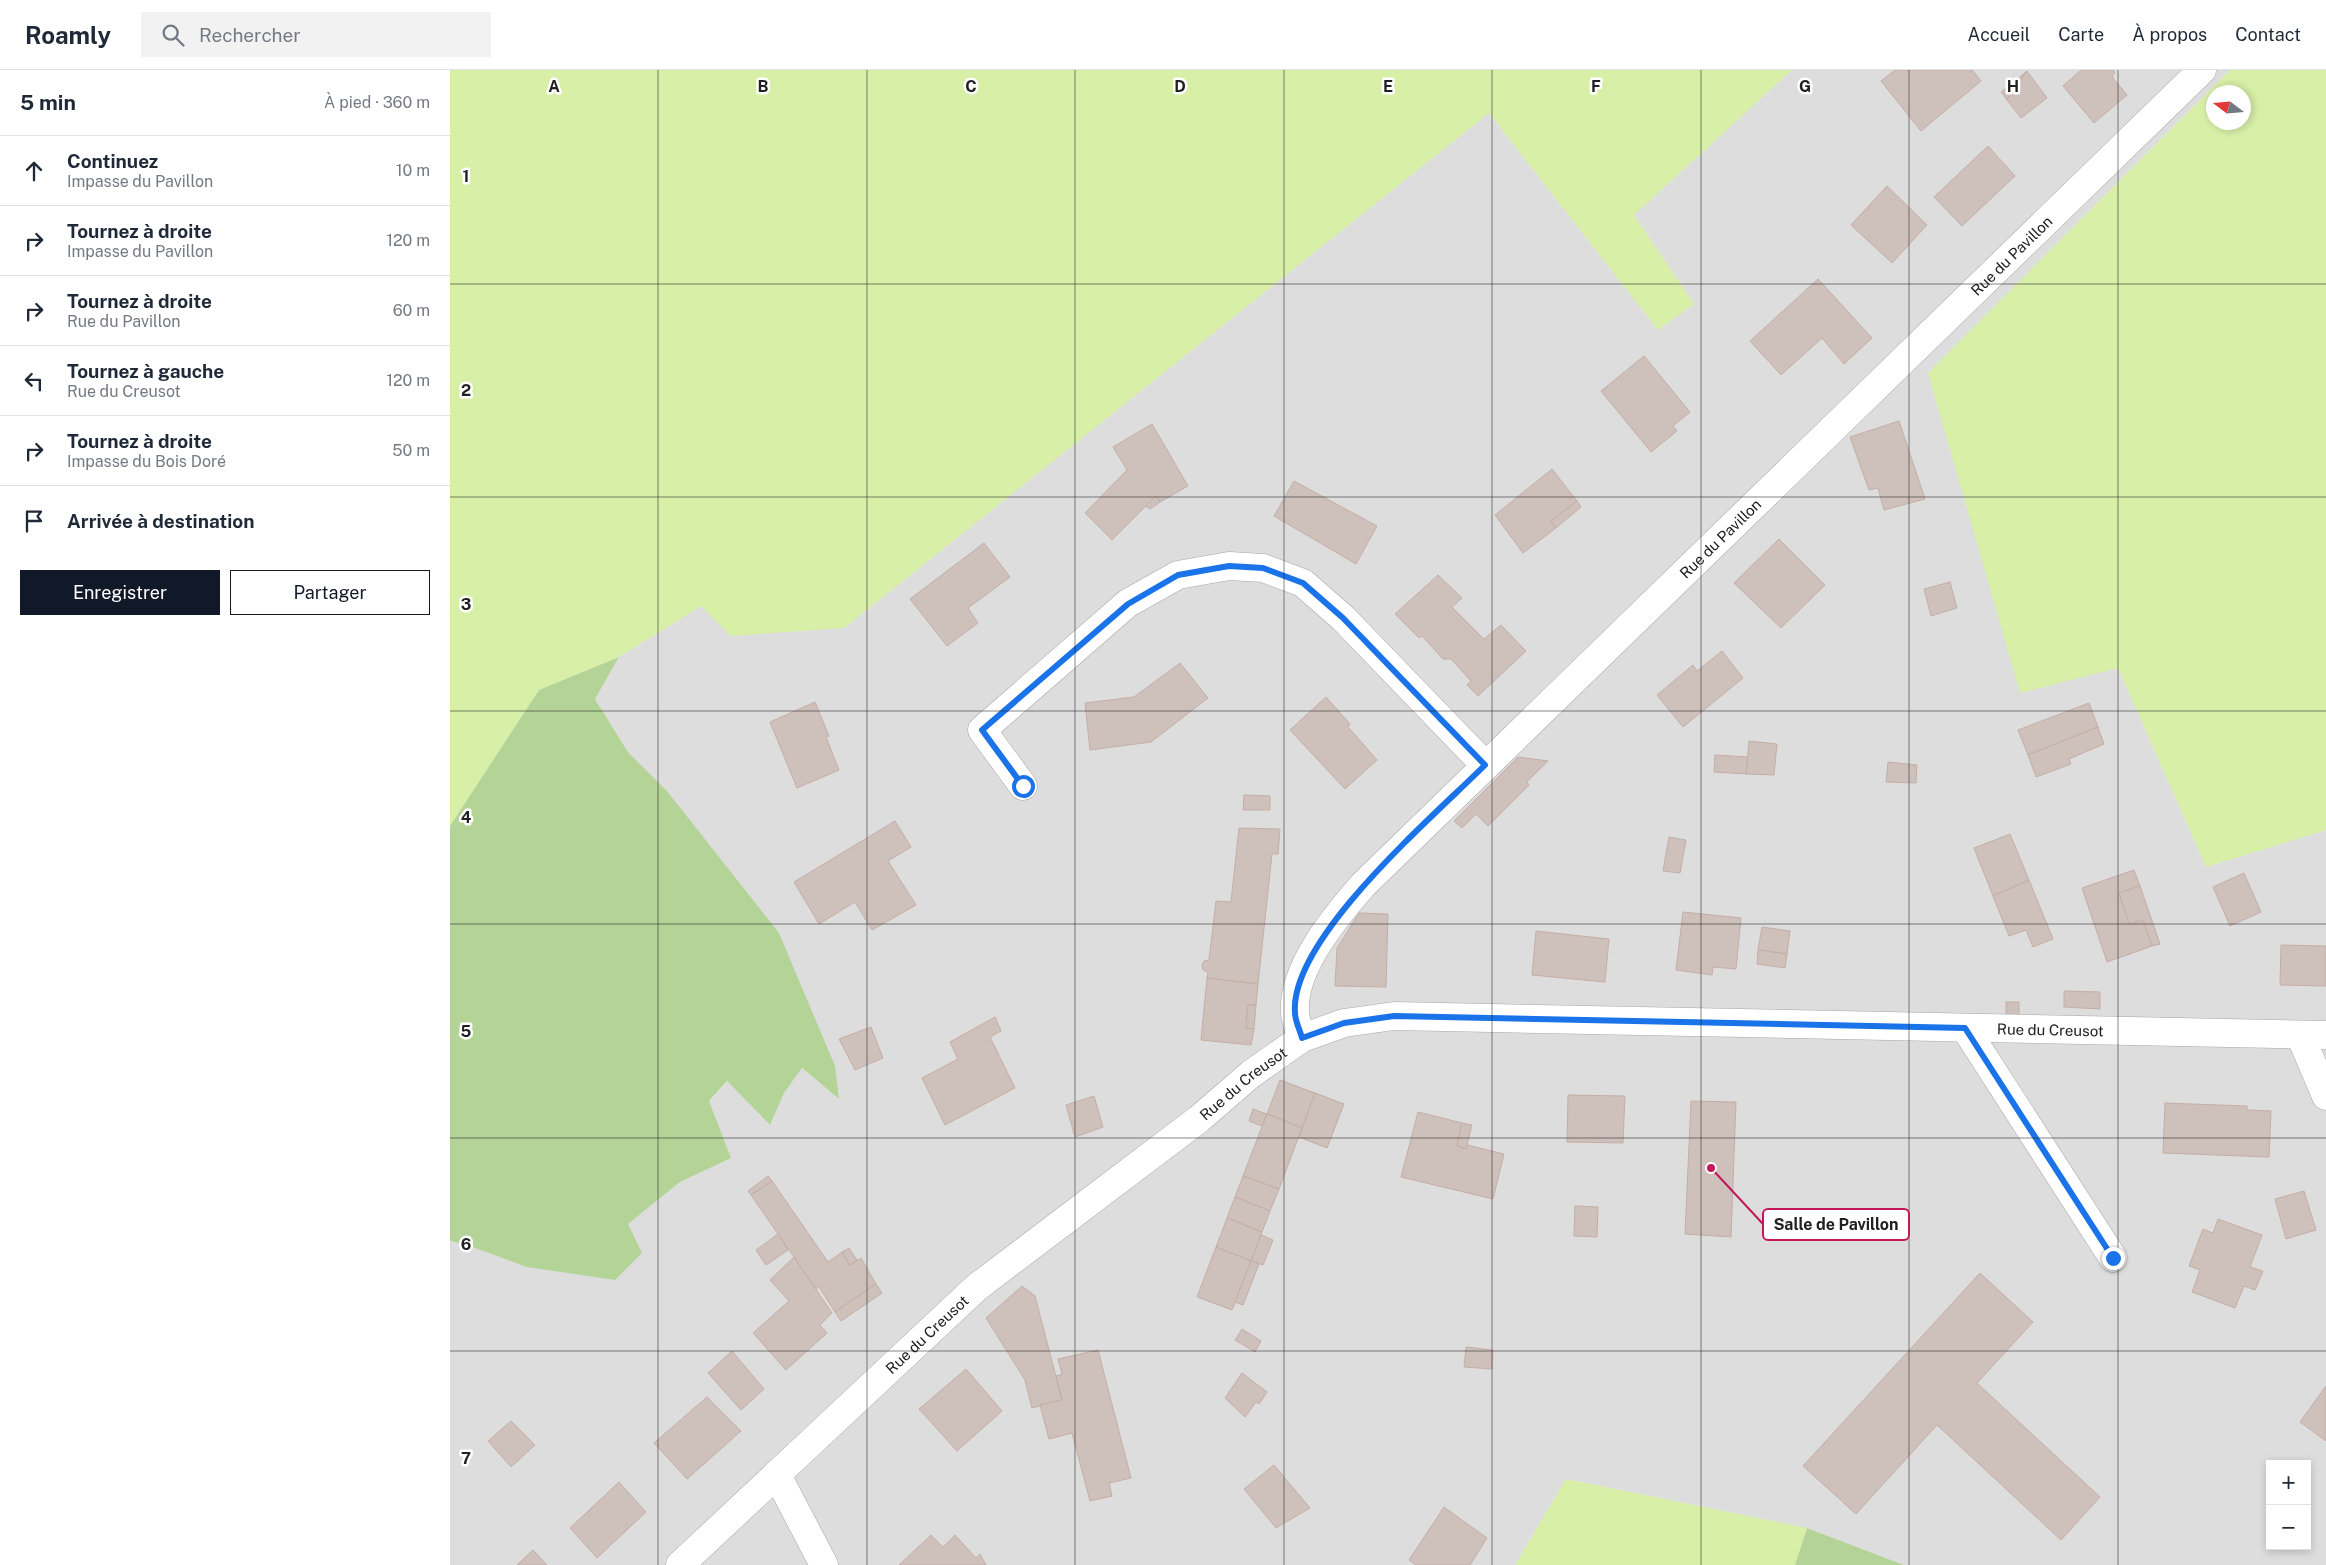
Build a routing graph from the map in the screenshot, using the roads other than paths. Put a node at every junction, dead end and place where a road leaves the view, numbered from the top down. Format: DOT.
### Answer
graph roads {
  1 [pos="2202,70"];
  2 [pos="1485,765"];
  3 [pos="1023,786"];
  4 [pos="1965,1028"];
  5 [pos="2313,1035"];
  6 [pos="1302,1038"];
  7 [pos="2326,1096"];
  8 [pos="2113,1258"];
  9 [pos="777,1474"];
  10 [pos="680,1565"];
  11 [pos="824,1565"];
  1 -- 2 [label="street, Rue du Pavillon"];
  2 -- 3 [label="street"];
  2 -- 6 [label="street, Rue du Pavillon"];
  4 -- 5 [label="street, Rue du Creusot"];
  4 -- 6 [label="street, Rue du Creusot"];
  4 -- 8 [label="street"];
  5 -- 7 [label="street"];
  6 -- 9 [label="street, Rue du Creusot"];
  9 -- 10 [label="street, Rue du Creusot"];
  9 -- 11 [label="street"];
}
